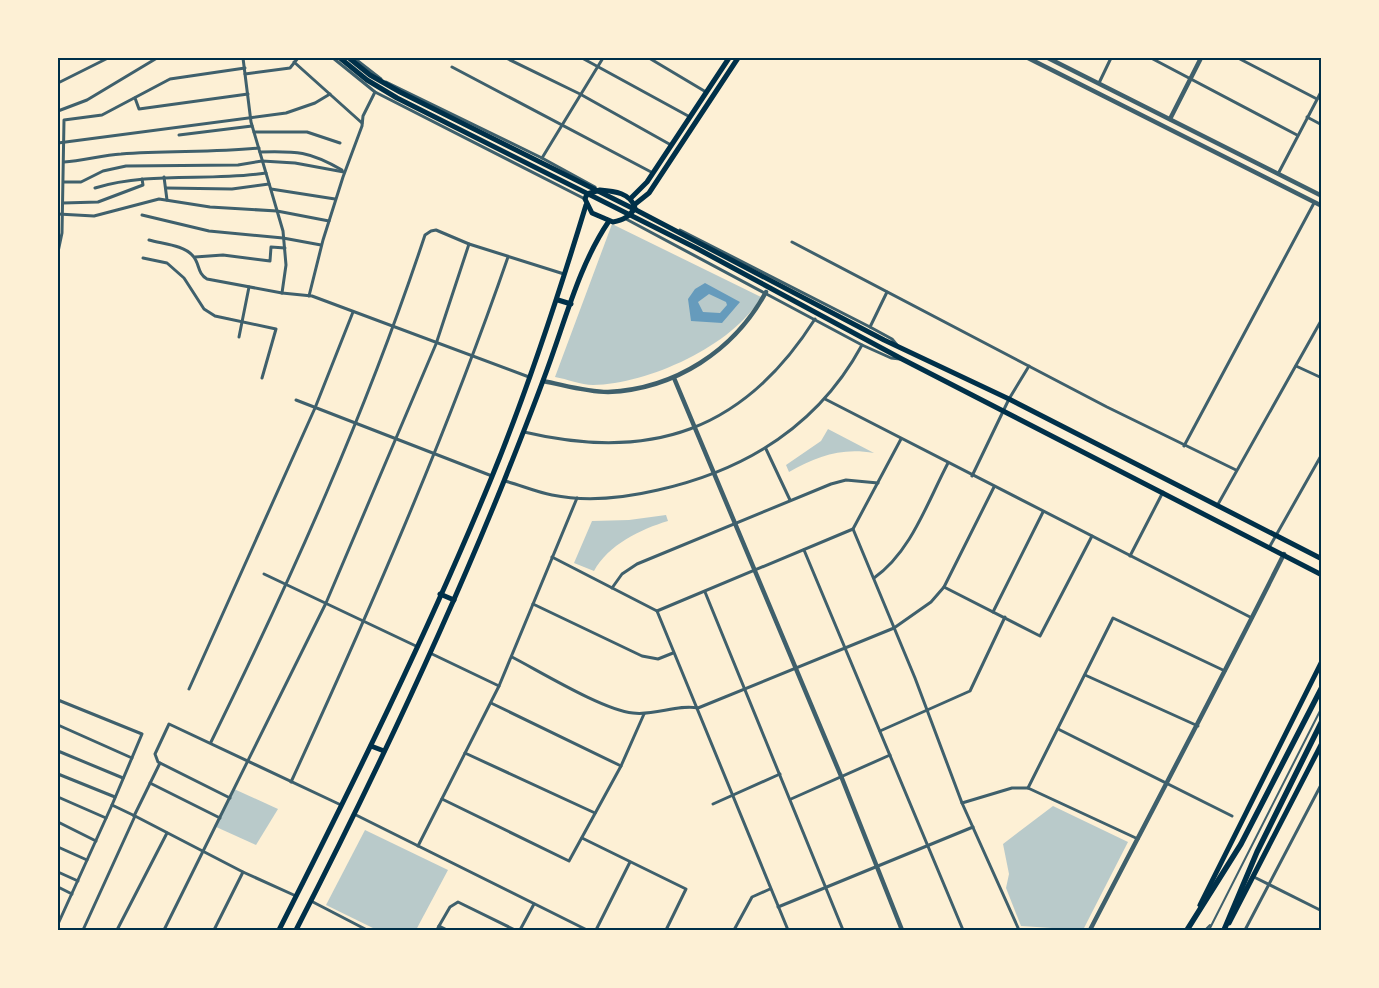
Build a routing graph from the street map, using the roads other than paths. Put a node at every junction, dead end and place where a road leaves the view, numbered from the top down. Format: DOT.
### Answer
graph roads {
  1 [pos="108,58"];
  2 [pos="157,58"];
  3 [pos="243,58"];
  4 [pos="298,58"];
  5 [pos="333,58"];
  6 [pos="340,58"];
  7 [pos="349,58"];
  8 [pos="355,58"];
  9 [pos="506,58"];
  10 [pos="582,58"];
  11 [pos="603,58"];
  12 [pos="649,58"];
  13 [pos="726,58"];
  14 [pos="738,58"];
  15 [pos="1028,58"];
  16 [pos="1048,58"];
  17 [pos="1111,58"];
  18 [pos="1151,58"];
  19 [pos="1201,58"];
  20 [pos="1238,58"];
  21 [pos="294,62"];
  22 [pos="598,65"];
  23 [pos="245,68"];
  24 [pos="452,68"];
  25 [pos="246,74"];
  26 [pos="1190,77"];
  27 [pos="58,83"];
  28 [pos="1098,83"];
  29 [pos="1322,90"];
  30 [pos="375,92"];
  31 [pos="706,92"];
  32 [pos="248,94"];
  33 [pos="330,94"];
  34 [pos="580,94"];
  35 [pos="135,98"];
  36 [pos="1317,100"];
  37 [pos="58,110"];
  38 [pos="690,117"];
  39 [pos="1307,117"];
  40 [pos="251,118"];
  41 [pos="1170,119"];
  42 [pos="362,123"];
  43 [pos="561,125"];
  44 [pos="1322,125"];
  45 [pos="252,126"];
  46 [pos="254,132"];
  47 [pos="1297,134"];
  48 [pos="179,135"];
  49 [pos="58,142"];
  50 [pos="62,142"];
  51 [pos="340,143"];
  52 [pos="672,145"];
  53 [pos="259,150"];
  54 [pos="542,158"];
  55 [pos="262,161"];
  56 [pos="64,162"];
  57 [pos="344,172"];
  58 [pos="266,173"];
  59 [pos="653,173"];
  60 [pos="1278,174"];
  61 [pos="164,177"];
  62 [pos="142,179"];
  63 [pos="64,182"];
  64 [pos="269,184"];
  65 [pos="95,188"];
  66 [pos="166,188"];
  67 [pos="270,190"];
  68 [pos="600,190"];
  69 [pos="1322,196"];
  70 [pos="335,199"];
  71 [pos="630,199"];
  72 [pos="167,200"];
  73 [pos="63,202"];
  74 [pos="585,202"];
  75 [pos="1314,203"];
  76 [pos="1322,206"];
  77 [pos="634,207"];
  78 [pos="277,210"];
  79 [pos="58,214"];
  80 [pos="63,215"];
  81 [pos="142,215"];
  82 [pos="626,218"];
  83 [pos="329,221"];
  84 [pos="609,221"];
  85 [pos="283,238"];
  86 [pos="149,240"];
  87 [pos="792,242"];
  88 [pos="469,244"];
  89 [pos="321,245"];
  90 [pos="284,248"];
  91 [pos="58,252"];
  92 [pos="195,257"];
  93 [pos="508,257"];
  94 [pos="143,258"];
  95 [pos="765,272"];
  96 [pos="566,275"];
  97 [pos="249,287"];
  98 [pos="757,287"];
  99 [pos="766,292"];
  100 [pos="888,292"];
  101 [pos="282,293"];
  102 [pos="309,296"];
  103 [pos="558,300"];
  104 [pos="570,304"];
  105 [pos="353,312"];
  106 [pos="815,319"];
  107 [pos="1322,319"];
  108 [pos="243,320"];
  109 [pos="870,327"];
  110 [pos="394,328"];
  111 [pos="239,337"];
  112 [pos="436,344"];
  113 [pos="862,345"];
  114 [pos="898,346"];
  115 [pos="473,358"];
  116 [pos="902,359"];
  117 [pos="1029,366"];
  118 [pos="1296,366"];
  119 [pos="529,377"];
  120 [pos="262,378"];
  121 [pos="674,378"];
  122 [pos="1322,378"];
  123 [pos="543,381"];
  124 [pos="825,398"];
  125 [pos="1009,399"];
  126 [pos="296,400"];
  127 [pos="315,408"];
  128 [pos="1003,410"];
  129 [pos="356,424"];
  130 [pos="694,428"];
  131 [pos="523,432"];
  132 [pos="394,438"];
  133 [pos="901,439"];
  134 [pos="1184,446"];
  135 [pos="766,449"];
  136 [pos="434,454"];
  137 [pos="1322,454"];
  138 [pos="948,463"];
  139 [pos="1236,470"];
  140 [pos="714,474"];
  141 [pos="492,476"];
  142 [pos="972,476"];
  143 [pos="504,480"];
  144 [pos="878,483"];
  145 [pos="994,487"];
  146 [pos="1163,492"];
  147 [pos="577,498"];
  148 [pos="790,500"];
  149 [pos="1217,506"];
  150 [pos="478,509"];
  151 [pos="1043,512"];
  152 [pos="490,514"];
  153 [pos="735,522"];
  154 [pos="853,529"];
  155 [pos="1092,536"];
  156 [pos="1275,536"];
  157 [pos="1270,546"];
  158 [pos="804,550"];
  159 [pos="1284,554"];
  160 [pos="1130,556"];
  161 [pos="552,558"];
  162 [pos="1322,559"];
  163 [pos="755,571"];
  164 [pos="264,574"];
  165 [pos="1322,575"];
  166 [pos="874,578"];
  167 [pos="286,584"];
  168 [pos="944,587"];
  169 [pos="612,588"];
  170 [pos="705,592"];
  171 [pos="440,594"];
  172 [pos="454,600"];
  173 [pos="326,603"];
  174 [pos="533,604"];
  175 [pos="657,611"];
  176 [pos="993,612"];
  177 [pos="1005,617"];
  178 [pos="1252,618"];
  179 [pos="364,622"];
  180 [pos="894,628"];
  181 [pos="418,647"];
  182 [pos="845,648"];
  183 [pos="430,653"];
  184 [pos="673,653"];
  185 [pos="512,657"];
  186 [pos="1322,661"];
  187 [pos="795,668"];
  188 [pos="1226,671"];
  189 [pos="1085,674"];
  190 [pos="499,686"];
  191 [pos="1322,686"];
  192 [pos="744,688"];
  193 [pos="189,689"];
  194 [pos="58,700"];
  195 [pos="491,703"];
  196 [pos="1322,707"];
  197 [pos="698,708"];
  198 [pos="928,711"];
  199 [pos="644,714"];
  200 [pos="1322,721"];
  201 [pos="58,725"];
  202 [pos="1198,726"];
  203 [pos="1058,729"];
  204 [pos="880,731"];
  205 [pos="211,742"];
  206 [pos="1322,743"];
  207 [pos="371,746"];
  208 [pos="58,750"];
  209 [pos="384,751"];
  210 [pos="466,752"];
  211 [pos="890,755"];
  212 [pos="132,758"];
  213 [pos="248,762"];
  214 [pos="160,763"];
  215 [pos="621,766"];
  216 [pos="58,774"];
  217 [pos="780,774"];
  218 [pos="840,776"];
  219 [pos="123,778"];
  220 [pos="291,782"];
  221 [pos="1166,782"];
  222 [pos="150,783"];
  223 [pos="1322,783"];
  224 [pos="1028,788"];
  225 [pos="733,795"];
  226 [pos="58,797"];
  227 [pos="115,797"];
  228 [pos="230,798"];
  229 [pos="791,798"];
  230 [pos="442,799"];
  231 [pos="962,803"];
  232 [pos="713,804"];
  233 [pos="112,805"];
  234 [pos="342,805"];
  235 [pos="354,813"];
  236 [pos="595,813"];
  237 [pos="134,816"];
  238 [pos="1232,816"];
  239 [pos="106,818"];
  240 [pos="220,818"];
  241 [pos="58,822"];
  242 [pos="973,827"];
  243 [pos="167,833"];
  244 [pos="582,838"];
  245 [pos="1138,839"];
  246 [pos="96,841"];
  247 [pos="418,846"];
  248 [pos="928,846"];
  249 [pos="58,847"];
  250 [pos="204,851"];
  251 [pos="87,860"];
  252 [pos="630,862"];
  253 [pos="876,865"];
  254 [pos="58,872"];
  255 [pos="243,872"];
  256 [pos="1254,876"];
  257 [pos="78,881"];
  258 [pos="1268,884"];
  259 [pos="58,887"];
  260 [pos="826,887"];
  261 [pos="770,889"];
  262 [pos="72,894"];
  263 [pos="296,896"];
  264 [pos="311,901"];
  265 [pos="534,904"];
  266 [pos="778,907"];
  267 [pos="1322,911"];
  268 [pos="58,921"];
  269 [pos="1212,922"];
  270 [pos="438,928"];
  271 [pos="1188,929"];
  272 [pos="83,930"];
  273 [pos="117,930"];
  274 [pos="164,930"];
  275 [pos="214,930"];
  276 [pos="279,930"];
  277 [pos="296,930"];
  278 [pos="367,930"];
  279 [pos="447,930"];
  280 [pos="515,930"];
  281 [pos="520,930"];
  282 [pos="587,930"];
  283 [pos="596,930"];
  284 [pos="666,930"];
  285 [pos="734,930"];
  286 [pos="788,930"];
  287 [pos="843,930"];
  288 [pos="902,930"];
  289 [pos="963,930"];
  290 [pos="1019,930"];
  291 [pos="1090,930"];
  292 [pos="1205,930"];
  293 [pos="1209,930"];
  294 [pos="1225,930"];
  295 [pos="1245,930"];
  1 -- 27 [label="street"];
  2 -- 37 [label="street"];
  3 -- 23 [label="street"];
  4 -- 21 [label="street"];
  5 -- 30 [label="street"];
  6 -- 116 [label="main road"];
  7 -- 114 [label="main road"];
  8 -- 54 [label="street"];
  9 -- 34 [label="street"];
  10 -- 22 [label="street"];
  11 -- 22 [label="street"];
  12 -- 31 [label="street"];
  13 -- 31 [label="main road"];
  14 -- 77 [label="main road"];
  15 -- 75 [label="street"];
  16 -- 28 [label="street"];
  17 -- 28 [label="street"];
  18 -- 26 [label="street"];
  19 -- 26 [label="street"];
  20 -- 36 [label="street"];
  21 -- 25 [label="street"];
  21 -- 33 [label="street"];
  22 -- 34 [label="street"];
  22 -- 38 [label="street"];
  23 -- 25 [label="street"];
  23 -- 35 [label="street"];
  24 -- 43 [label="street"];
  25 -- 32 [label="street"];
  26 -- 41 [label="street"];
  26 -- 47 [label="street"];
  28 -- 41 [label="street"];
  29 -- 36 [label="street"];
  30 -- 42 [label="street"];
  30 -- 74 [label="street"];
  31 -- 38 [label="main road"];
  32 -- 35 [label="street"];
  32 -- 40 [label="street"];
  33 -- 40 [label="street"];
  33 -- 42 [label="street"];
  34 -- 43 [label="street"];
  34 -- 52 [label="street"];
  35 -- 50 [label="street"];
  36 -- 39 [label="street"];
  38 -- 52 [label="main road"];
  39 -- 44 [label="street"];
  39 -- 47 [label="street"];
  40 -- 45 [label="street"];
  40 -- 50 [label="street"];
  41 -- 60 [label="street"];
  42 -- 57 [label="street"];
  43 -- 54 [label="street"];
  43 -- 59 [label="street"];
  45 -- 46 [label="street"];
  45 -- 48 [label="street"];
  46 -- 51 [label="street"];
  46 -- 53 [label="street"];
  47 -- 60 [label="street"];
  49 -- 50 [label="street"];
  50 -- 56 [label="street"];
  52 -- 59 [label="main road"];
  53 -- 55 [label="street"];
  53 -- 56 [label="street"];
  53 -- 57 [label="street"];
  54 -- 68 [label="street"];
  55 -- 57 [label="street"];
  55 -- 58 [label="street"];
  55 -- 63 [label="street"];
  56 -- 63 [label="street"];
  57 -- 70 [label="street"];
  58 -- 61 [label="street"];
  58 -- 64 [label="street"];
  59 -- 71 [label="main road"];
  60 -- 69 [label="street"];
  61 -- 62 [label="street"];
  61 -- 66 [label="street"];
  62 -- 65 [label="street"];
  62 -- 73 [label="street"];
  63 -- 73 [label="street"];
  64 -- 66 [label="street"];
  64 -- 67 [label="street"];
  66 -- 72 [label="street"];
  67 -- 70 [label="street"];
  67 -- 78 [label="street"];
  68 -- 71 [label="main road"];
  68 -- 74 [label="main road"];
  70 -- 83 [label="street"];
  71 -- 77 [label="main road"];
  72 -- 78 [label="street"];
  72 -- 80 [label="street"];
  73 -- 80 [label="street"];
  74 -- 84 [label="main road"];
  74 -- 96 [label="main road"];
  75 -- 76 [label="street"];
  75 -- 134 [label="street"];
  77 -- 82 [label="main road"];
  77 -- 95 [label="street"];
  78 -- 83 [label="street"];
  78 -- 85 [label="street"];
  79 -- 80 [label="street"];
  80 -- 91 [label="street"];
  81 -- 85 [label="street"];
  82 -- 84 [label="main road"];
  82 -- 98 [label="street"];
  83 -- 89 [label="street"];
  84 -- 104 [label="main road"];
  85 -- 89 [label="street"];
  85 -- 90 [label="street"];
  86 -- 92 [label="street"];
  87 -- 100 [label="street"];
  88 -- 93 [label="street"];
  88 -- 110 [label="street"];
  88 -- 112 [label="street"];
  89 -- 102 [label="street"];
  90 -- 92 [label="street"];
  90 -- 101 [label="street"];
  92 -- 97 [label="street"];
  93 -- 96 [label="street"];
  93 -- 115 [label="street"];
  94 -- 108 [label="street"];
  95 -- 98 [label="street"];
  95 -- 109 [label="street"];
  96 -- 103 [label="main road"];
  97 -- 101 [label="street"];
  97 -- 108 [label="street"];
  98 -- 99 [label="street"];
  99 -- 106 [label="street"];
  99 -- 121 [label="street"];
  100 -- 109 [label="street"];
  100 -- 117 [label="street"];
  101 -- 102 [label="street"];
  102 -- 105 [label="street"];
  103 -- 104 [label="main road"];
  103 -- 119 [label="main road"];
  104 -- 123 [label="main road"];
  105 -- 110 [label="street"];
  105 -- 127 [label="street"];
  106 -- 113 [label="street"];
  106 -- 130 [label="street"];
  107 -- 118 [label="street"];
  108 -- 111 [label="street"];
  108 -- 120 [label="street"];
  109 -- 114 [label="street"];
  110 -- 112 [label="street"];
  110 -- 129 [label="street"];
  112 -- 115 [label="street"];
  112 -- 132 [label="street"];
  113 -- 116 [label="street"];
  113 -- 124 [label="street"];
  114 -- 125 [label="main road"];
  115 -- 119 [label="street"];
  115 -- 136 [label="street"];
  116 -- 128 [label="main road"];
  117 -- 125 [label="street"];
  117 -- 134 [label="street"];
  118 -- 122 [label="street"];
  118 -- 139 [label="street"];
  119 -- 141 [label="main road"];
  121 -- 123 [label="street"];
  121 -- 130 [label="street"];
  123 -- 131 [label="main road"];
  124 -- 133 [label="street"];
  124 -- 135 [label="street"];
  125 -- 128 [label="street"];
  125 -- 149 [label="main road"];
  126 -- 127 [label="street"];
  127 -- 129 [label="street"];
  127 -- 193 [label="street"];
  128 -- 142 [label="street"];
  128 -- 146 [label="main road"];
  129 -- 132 [label="street"];
  129 -- 167 [label="street"];
  130 -- 131 [label="street"];
  130 -- 140 [label="street"];
  131 -- 143 [label="main road"];
  132 -- 136 [label="street"];
  132 -- 173 [label="street"];
  133 -- 138 [label="street"];
  133 -- 144 [label="street"];
  134 -- 139 [label="street"];
  135 -- 140 [label="street"];
  135 -- 148 [label="street"];
  136 -- 141 [label="street"];
  136 -- 179 [label="street"];
  137 -- 156 [label="street"];
  138 -- 142 [label="street"];
  138 -- 166 [label="street"];
  139 -- 149 [label="street"];
  140 -- 147 [label="street"];
  140 -- 153 [label="street"];
  141 -- 150 [label="main road"];
  142 -- 145 [label="street"];
  143 -- 147 [label="street"];
  143 -- 152 [label="main road"];
  144 -- 148 [label="street"];
  144 -- 154 [label="street"];
  145 -- 151 [label="street"];
  145 -- 168 [label="street"];
  146 -- 157 [label="main road"];
  146 -- 160 [label="street"];
  147 -- 161 [label="street"];
  148 -- 153 [label="street"];
  149 -- 156 [label="main road"];
  150 -- 152 [label="main road"];
  150 -- 171 [label="main road"];
  151 -- 155 [label="street"];
  151 -- 176 [label="street"];
  152 -- 172 [label="main road"];
  153 -- 163 [label="street"];
  153 -- 169 [label="street"];
  154 -- 158 [label="street"];
  154 -- 166 [label="street"];
  155 -- 160 [label="street"];
  155 -- 177 [label="street"];
  156 -- 157 [label="street"];
  156 -- 162 [label="main road"];
  157 -- 159 [label="main road"];
  158 -- 163 [label="street"];
  158 -- 182 [label="street"];
  159 -- 165 [label="main road"];
  159 -- 178 [label="street"];
  160 -- 178 [label="street"];
  161 -- 169 [label="street"];
  161 -- 174 [label="street"];
  163 -- 170 [label="street"];
  163 -- 187 [label="street"];
  164 -- 167 [label="street"];
  166 -- 180 [label="street"];
  167 -- 173 [label="street"];
  167 -- 205 [label="street"];
  168 -- 176 [label="street"];
  168 -- 180 [label="street"];
  169 -- 175 [label="street"];
  170 -- 175 [label="street"];
  170 -- 192 [label="street"];
  171 -- 172 [label="main road"];
  171 -- 181 [label="main road"];
  172 -- 183 [label="main road"];
  173 -- 179 [label="street"];
  173 -- 213 [label="street"];
  174 -- 184 [label="street"];
  174 -- 185 [label="street"];
  175 -- 184 [label="street"];
  176 -- 177 [label="street"];
  177 -- 198 [label="street"];
  178 -- 188 [label="street"];
  179 -- 181 [label="street"];
  179 -- 220 [label="street"];
  180 -- 182 [label="street"];
  180 -- 198 [label="street"];
  181 -- 207 [label="main road"];
  182 -- 187 [label="street"];
  182 -- 204 [label="street"];
  183 -- 190 [label="street"];
  183 -- 209 [label="main road"];
  184 -- 197 [label="street"];
  185 -- 190 [label="street"];
  185 -- 199 [label="street"];
  186 -- 271 [label="main road"];
  187 -- 192 [label="street"];
  187 -- 218 [label="street"];
  188 -- 189 [label="street"];
  188 -- 202 [label="street"];
  189 -- 202 [label="street"];
  189 -- 203 [label="street"];
  190 -- 195 [label="street"];
  191 -- 271 [label="main road"];
  192 -- 197 [label="street"];
  192 -- 217 [label="street"];
  194 -- 212 [label="street"];
  195 -- 210 [label="street"];
  195 -- 215 [label="street"];
  196 -- 269 [label="lane"];
  197 -- 199 [label="street"];
  197 -- 225 [label="street"];
  198 -- 204 [label="street"];
  198 -- 231 [label="street"];
  199 -- 215 [label="street"];
  200 -- 294 [label="main road"];
  201 -- 212 [label="street"];
  202 -- 221 [label="street"];
  203 -- 221 [label="street"];
  203 -- 224 [label="street"];
  204 -- 211 [label="street"];
  205 -- 213 [label="street"];
  205 -- 214 [label="street"];
  206 -- 256 [label="main road"];
  207 -- 209 [label="main road"];
  207 -- 234 [label="main road"];
  208 -- 219 [label="street"];
  209 -- 235 [label="main road"];
  210 -- 230 [label="street"];
  210 -- 236 [label="street"];
  211 -- 218 [label="street"];
  211 -- 248 [label="street"];
  212 -- 219 [label="street"];
  213 -- 220 [label="street"];
  213 -- 228 [label="street"];
  214 -- 222 [label="street"];
  214 -- 228 [label="street"];
  215 -- 236 [label="street"];
  216 -- 227 [label="street"];
  217 -- 225 [label="street"];
  217 -- 229 [label="street"];
  218 -- 229 [label="street"];
  218 -- 253 [label="street"];
  219 -- 227 [label="street"];
  220 -- 234 [label="street"];
  221 -- 238 [label="street"];
  221 -- 245 [label="street"];
  222 -- 237 [label="street"];
  222 -- 240 [label="street"];
  223 -- 258 [label="street"];
  224 -- 231 [label="street"];
  224 -- 245 [label="street"];
  225 -- 232 [label="street"];
  225 -- 261 [label="street"];
  226 -- 239 [label="street"];
  227 -- 233 [label="street"];
  228 -- 240 [label="street"];
  229 -- 260 [label="street"];
  230 -- 244 [label="street"];
  230 -- 247 [label="street"];
  231 -- 242 [label="street"];
  233 -- 237 [label="street"];
  233 -- 239 [label="street"];
  234 -- 263 [label="main road"];
  235 -- 247 [label="street"];
  235 -- 264 [label="main road"];
  236 -- 244 [label="street"];
  237 -- 243 [label="street"];
  237 -- 272 [label="street"];
  239 -- 246 [label="street"];
  240 -- 250 [label="street"];
  241 -- 246 [label="street"];
  242 -- 248 [label="street"];
  242 -- 290 [label="street"];
  243 -- 250 [label="street"];
  243 -- 273 [label="street"];
  244 -- 252 [label="street"];
  245 -- 291 [label="street"];
  246 -- 251 [label="street"];
  247 -- 265 [label="street"];
  248 -- 253 [label="street"];
  248 -- 289 [label="street"];
  249 -- 251 [label="street"];
  250 -- 255 [label="street"];
  250 -- 274 [label="street"];
  251 -- 257 [label="street"];
  252 -- 283 [label="street"];
  252 -- 284 [label="street"];
  253 -- 260 [label="street"];
  253 -- 288 [label="street"];
  254 -- 257 [label="street"];
  255 -- 263 [label="street"];
  255 -- 275 [label="street"];
  256 -- 258 [label="street"];
  256 -- 294 [label="main road"];
  257 -- 262 [label="street"];
  258 -- 267 [label="street"];
  258 -- 295 [label="street"];
  259 -- 262 [label="street"];
  260 -- 266 [label="street"];
  260 -- 287 [label="street"];
  261 -- 266 [label="street"];
  261 -- 285 [label="street"];
  262 -- 268 [label="street"];
  263 -- 276 [label="main road"];
  264 -- 277 [label="main road"];
  264 -- 278 [label="street"];
  265 -- 281 [label="street"];
  265 -- 282 [label="street"];
  266 -- 286 [label="street"];
  269 -- 292 [label="lane"];
  269 -- 293 [label="lane"];
  270 -- 279 [label="street"];
  270 -- 280 [label="street"];
}
